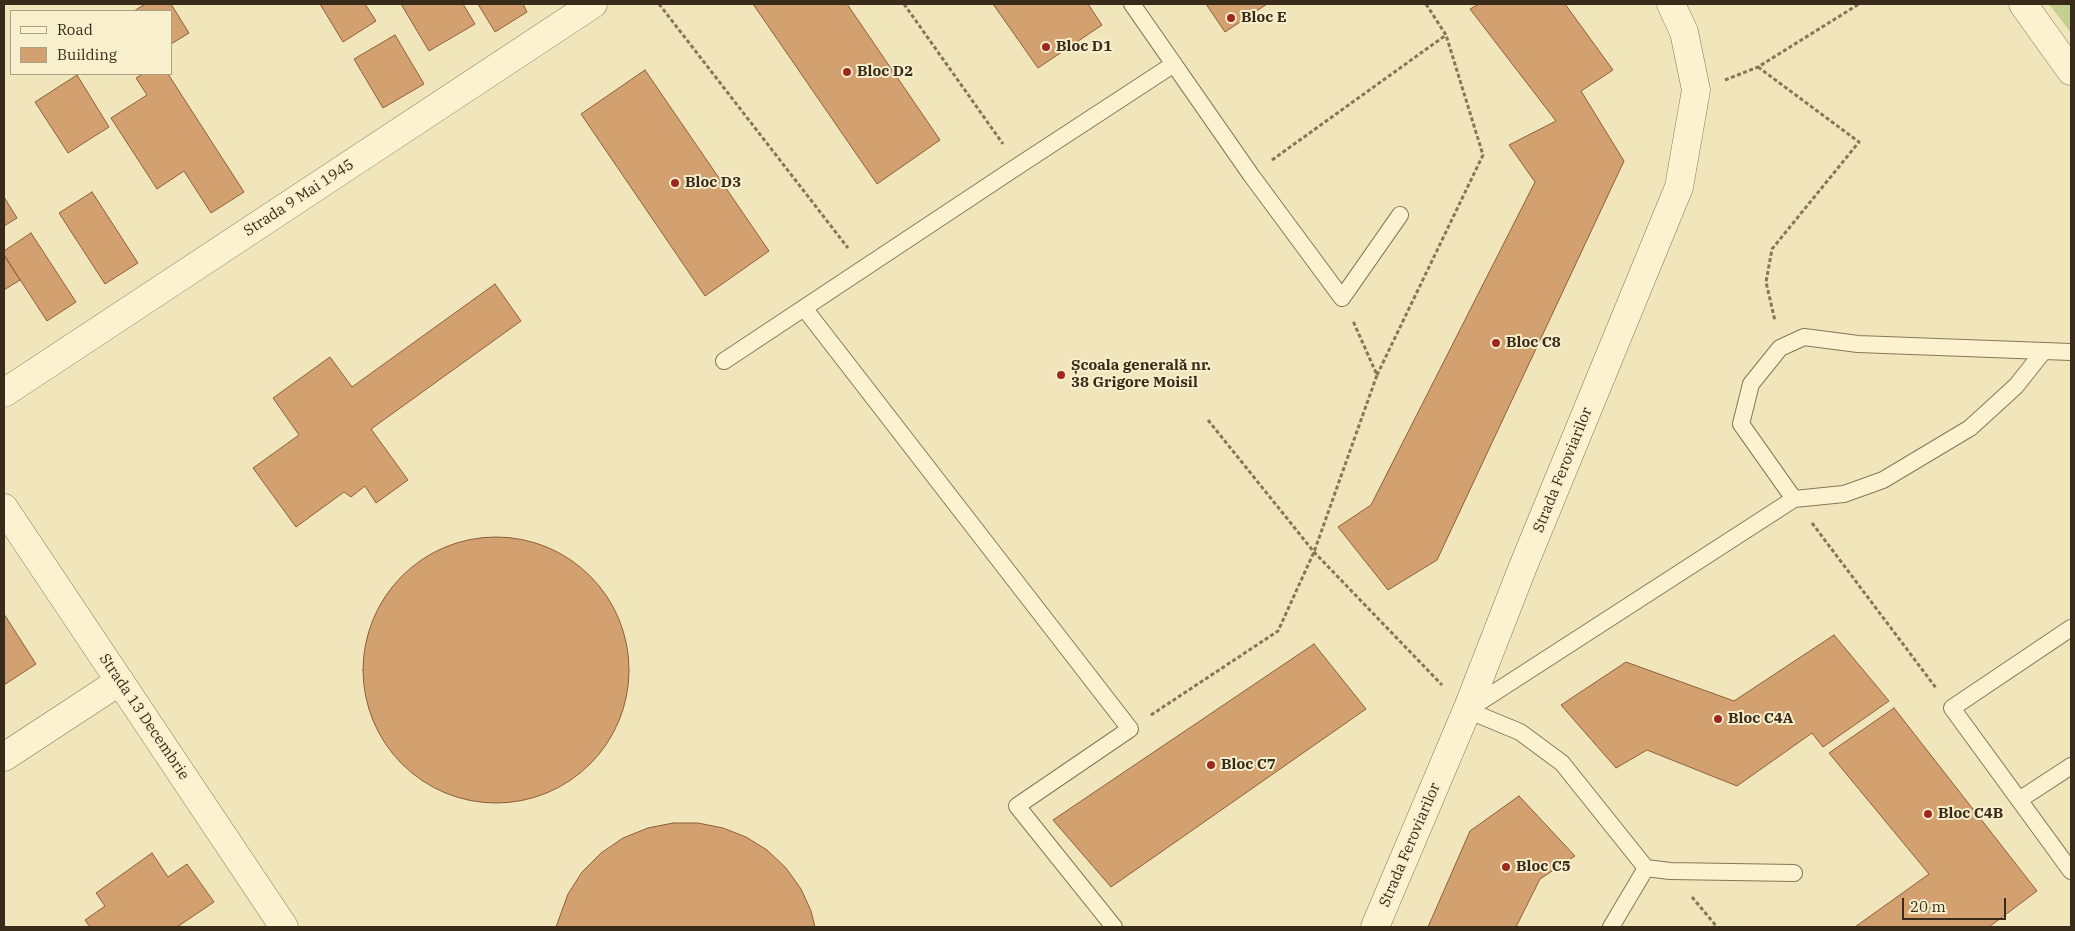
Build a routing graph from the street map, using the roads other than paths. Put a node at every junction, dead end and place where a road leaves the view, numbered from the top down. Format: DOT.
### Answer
graph roads {
  1 [pos="593,4"];
  2 [pos="1132,4"];
  3 [pos="1671,4"];
  4 [pos="2024,4"];
  5 [pos="1174,64"];
  6 [pos="2071,71"];
  7 [pos="1400,214"];
  8 [pos="804,308"];
  9 [pos="2043,352"];
  10 [pos="2071,352"];
  11 [pos="724,361"];
  12 [pos="4,393"];
  13 [pos="1794,499"];
  14 [pos="4,508"];
  15 [pos="2071,628"];
  16 [pos="120,681"];
  17 [pos="1467,710"];
  18 [pos="4,757"];
  19 [pos="2071,766"];
  20 [pos="2019,800"];
  21 [pos="1646,868"];
  22 [pos="2071,871"];
  23 [pos="1794,873"];
  24 [pos="276,925"];
  25 [pos="1114,927"];
  26 [pos="1375,927"];
  27 [pos="1611,927"];
  1 -- 12 [label="street, Strada 9 Mai 1945"];
  2 -- 5 [label="lane"];
  3 -- 17 [label="street, Strada Feroviarilor"];
  4 -- 6 [label="street"];
  5 -- 7 [label="lane"];
  5 -- 8 [label="lane"];
  8 -- 11 [label="lane"];
  8 -- 25 [label="lane"];
  9 -- 10 [label="lane"];
  9 -- 13 [label="lane"];
  9 -- 13 [label="lane"];
  13 -- 17 [label="lane"];
  14 -- 16 [label="street, Strada 13 Decembrie"];
  15 -- 20 [label="lane"];
  16 -- 18 [label="street"];
  16 -- 24 [label="street, Strada 13 Decembrie"];
  17 -- 21 [label="lane"];
  17 -- 26 [label="street, Strada Feroviarilor"];
  19 -- 20 [label="lane"];
  20 -- 22 [label="lane"];
  21 -- 23 [label="lane"];
  21 -- 27 [label="lane"];
}
